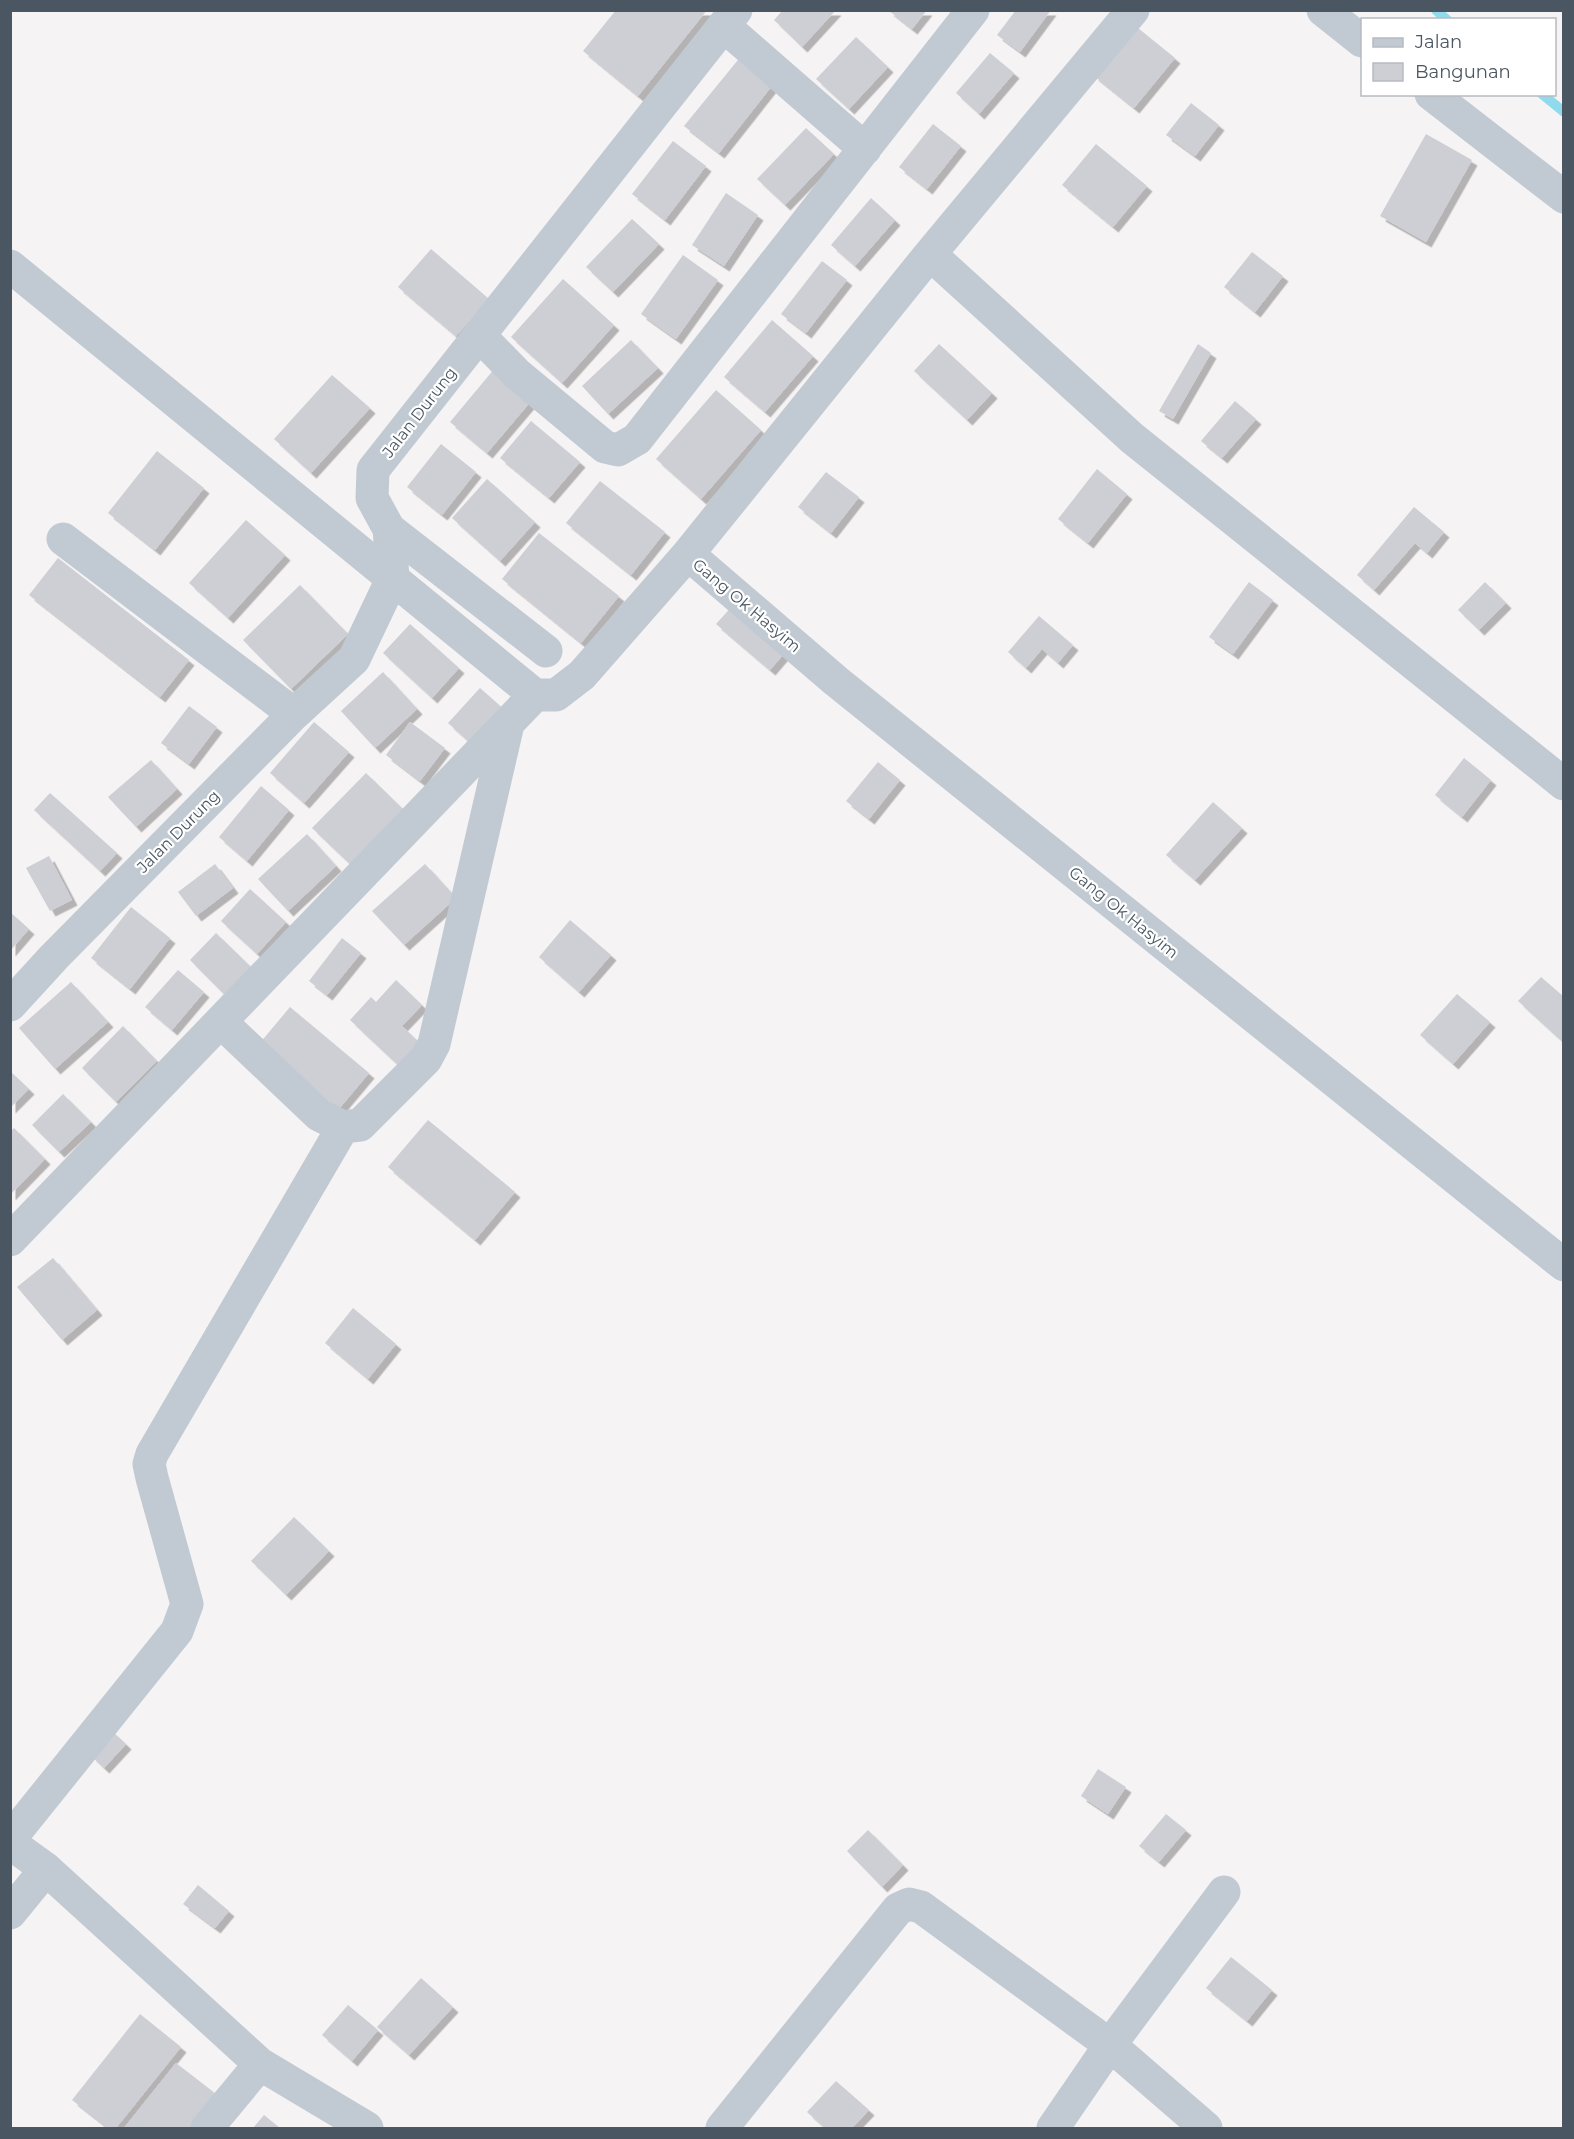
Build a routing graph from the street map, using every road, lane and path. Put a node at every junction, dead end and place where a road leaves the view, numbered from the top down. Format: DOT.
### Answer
graph roads {
  1 [pos="973,10"];
  2 [pos="1133,10"];
  3 [pos="1323,10"];
  4 [pos="731,19"];
  5 [pos="1361,40"];
  6 [pos="1434,96"];
  7 [pos="865,149"];
  8 [pos="1563,197"];
  9 [pos="930,254"];
  10 [pos="10,266"];
  11 [pos="480,336"];
  12 [pos="389,530"];
  13 [pos="63,539"];
  14 [pos="688,554"];
  15 [pos="393,577"];
  16 [pos="546,651"];
  17 [pos="536,695"];
  18 [pos="294,714"];
  19 [pos="508,724"];
  20 [pos="1563,784"];
  21 [pos="10,1005"];
  22 [pos="221,1022"];
  23 [pos="343,1127"];
  24 [pos="10,1240"];
  25 [pos="1563,1265"];
  26 [pos="10,1841"];
  27 [pos="46,1869"];
  28 [pos="1224,1892"];
  29 [pos="10,1913"];
  30 [pos="1110,2045"];
  31 [pos="260,2064"];
  32 [pos="207,2128"];
  33 [pos="367,2128"];
  34 [pos="722,2128"];
  35 [pos="1053,2128"];
  36 [pos="1206,2128"];
  1 -- 7 [label="street"];
  2 -- 9 [label="street"];
  3 -- 5 [label="street"];
  4 -- 7 [label="street"];
  4 -- 11 [label="street, Jalan Durung"];
  6 -- 8 [label="street"];
  7 -- 11 [label="street"];
  9 -- 14 [label="street"];
  9 -- 20 [label="street"];
  10 -- 15 [label="street"];
  11 -- 12 [label="street, Jalan Durung"];
  12 -- 15 [label="street, Jalan Durung"];
  12 -- 16 [label="street"];
  13 -- 18 [label="street"];
  14 -- 17 [label="street"];
  14 -- 25 [label="street, Gang Ok Hasyim"];
  15 -- 17 [label="street"];
  15 -- 18 [label="street, Jalan Durung"];
  17 -- 19 [label="street"];
  18 -- 21 [label="street, Jalan Durung"];
  19 -- 22 [label="street"];
  19 -- 23 [label="street"];
  22 -- 23 [label="street"];
  22 -- 24 [label="street"];
  23 -- 26 [label="street"];
  26 -- 27 [label="street"];
  27 -- 29 [label="street"];
  27 -- 31 [label="street"];
  28 -- 30 [label="street"];
  30 -- 34 [label="street"];
  30 -- 35 [label="street"];
  30 -- 36 [label="street"];
  31 -- 32 [label="street"];
  31 -- 33 [label="street"];
}
